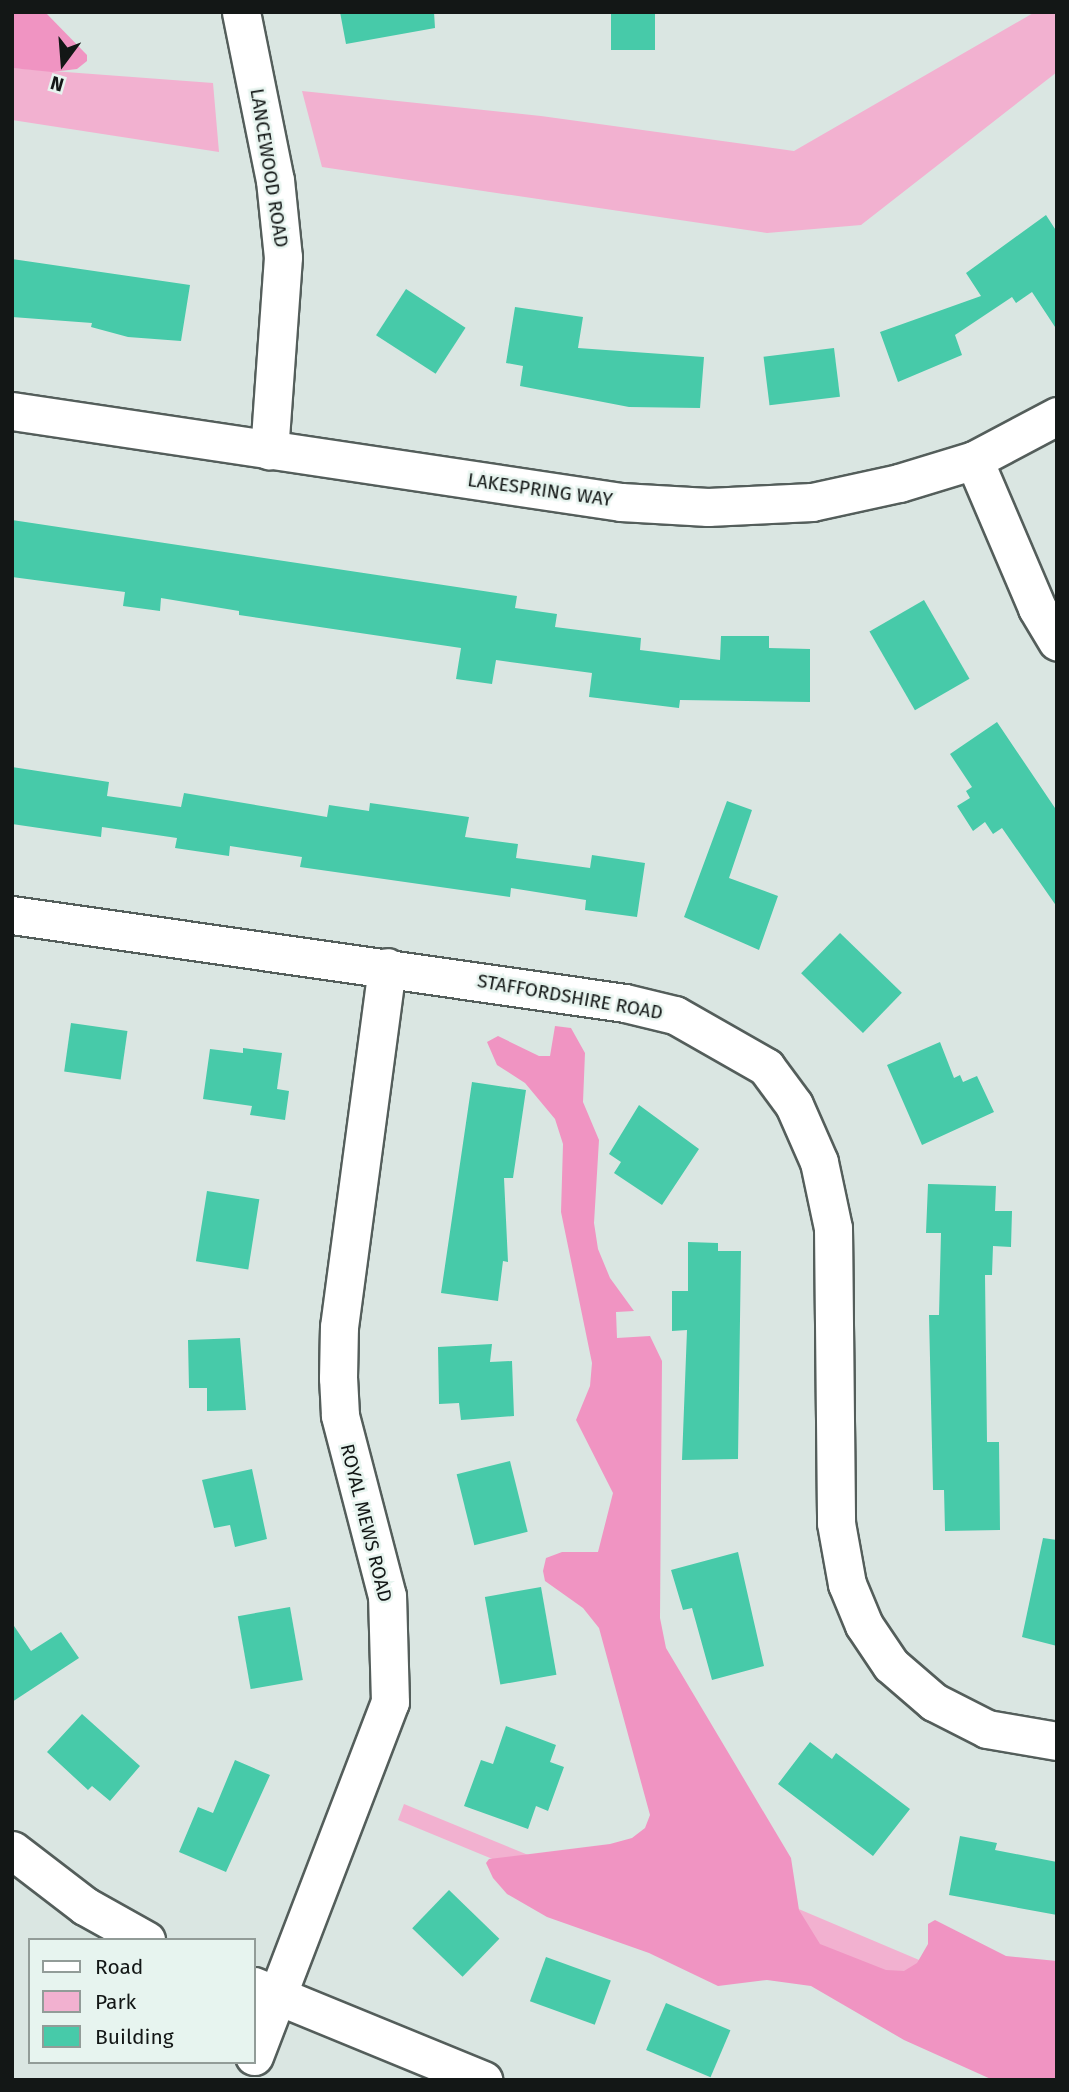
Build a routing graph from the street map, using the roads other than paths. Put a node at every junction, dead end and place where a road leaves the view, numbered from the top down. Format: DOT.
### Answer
graph roads {
  1 [pos="241,12"];
  2 [pos="12,411"];
  3 [pos="1057,416"];
  4 [pos="270,450"];
  5 [pos="974,460"];
  6 [pos="1057,641"];
  7 [pos="12,915"];
  8 [pos="387,967"];
  9 [pos="1057,1741"];
  10 [pos="12,1850"];
  11 [pos="142,1938"];
  12 [pos="266,1991"];
  13 [pos="256,2045"];
  14 [pos="483,2080"];
  1 -- 4 [label="street, LANCEWOOD ROAD"];
  2 -- 4 [label="street, LAKESPRING WAY"];
  3 -- 5 [label="street, LAKESPRING WAY"];
  4 -- 5 [label="street, LAKESPRING WAY"];
  5 -- 6 [label="street"];
  7 -- 8 [label="street, STAFFORDSHIRE ROAD"];
  8 -- 9 [label="street, STAFFORDSHIRE ROAD"];
  8 -- 12 [label="street, ROYAL MEWS ROAD"];
  10 -- 11 [label="street"];
  12 -- 13 [label="street, ROYAL MEWS ROAD"];
  12 -- 14 [label="street"];
}
